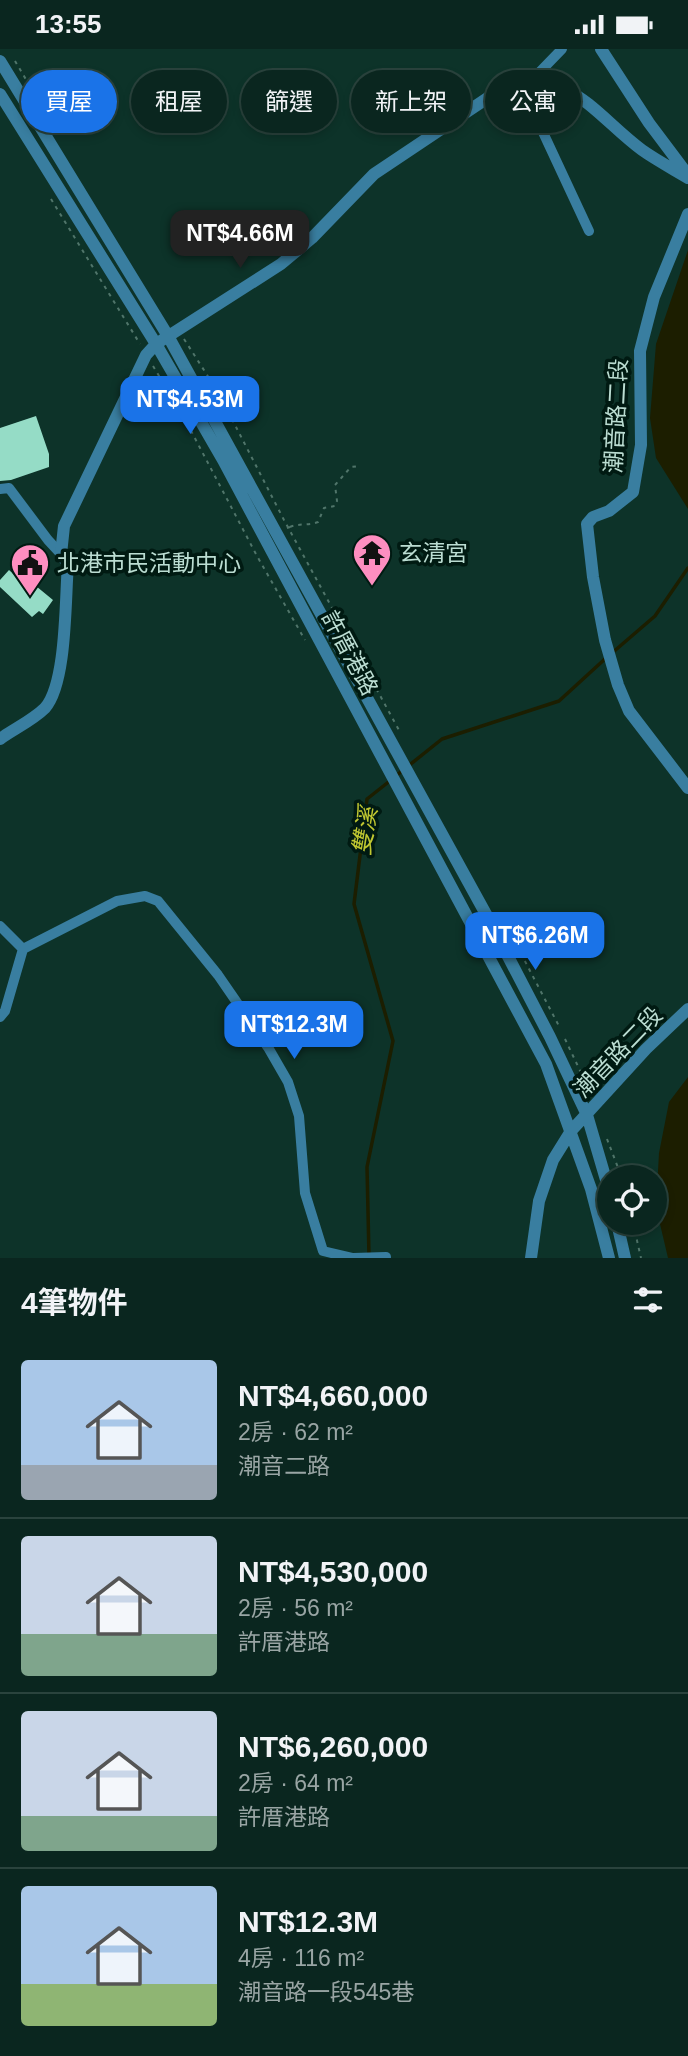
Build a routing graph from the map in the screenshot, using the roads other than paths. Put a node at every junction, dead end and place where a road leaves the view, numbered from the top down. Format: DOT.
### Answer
graph roads {
  1 [pos="562,49"];
  2 [pos="601,49"];
  3 [pos="0,61"];
  4 [pos="538,70"];
  5 [pos="0,94"];
  6 [pos="581,97"];
  7 [pos="485,100"];
  8 [pos="547,133"];
  9 [pos="688,177"];
  10 [pos="688,214"];
  11 [pos="589,231"];
  12 [pos="168,336"];
  13 [pos="156,344"];
  14 [pos="0,490"];
  15 [pos="61,554"];
  16 [pos="0,739"];
  17 [pos="688,788"];
  18 [pos="0,926"];
  19 [pos="23,949"];
  20 [pos="688,1009"];
  21 [pos="0,1017"];
  22 [pos="579,1123"];
  23 [pos="598,1165"];
  24 [pos="620,1235"];
  25 [pos="381,1257"];
  26 [pos="363,1258"];
  27 [pos="531,1258"];
  28 [pos="609,1258"];
  29 [pos="625,1258"];
  1 -- 4 [label="street"];
  2 -- 9 [label="street"];
  3 -- 12 [label="street, 許厝港路"];
  5 -- 13 [label="street, 許厝港路"];
  6 -- 9 [label="street"];
  7 -- 12 [label="street"];
  8 -- 11 [label="street"];
  10 -- 17 [label="street, 潮音路二段"];
  12 -- 13 [label="street"];
  12 -- 22 [label="street, 許厝港路"];
  13 -- 15 [label="street"];
  13 -- 22 [label="street, 許厝港路"];
  14 -- 15 [label="street"];
  15 -- 16 [label="street"];
  18 -- 19 [label="street"];
  19 -- 21 [label="street"];
  19 -- 26 [label="street"];
  20 -- 22 [label="street, 潮音路二段"];
  22 -- 23 [label="street, 許厝港路"];
  22 -- 27 [label="street, 潮音路二段"];
  22 -- 28 [label="street, 許厝港路"];
  24 -- 29 [label="street"];
  25 -- 26 [label="street"];
}
